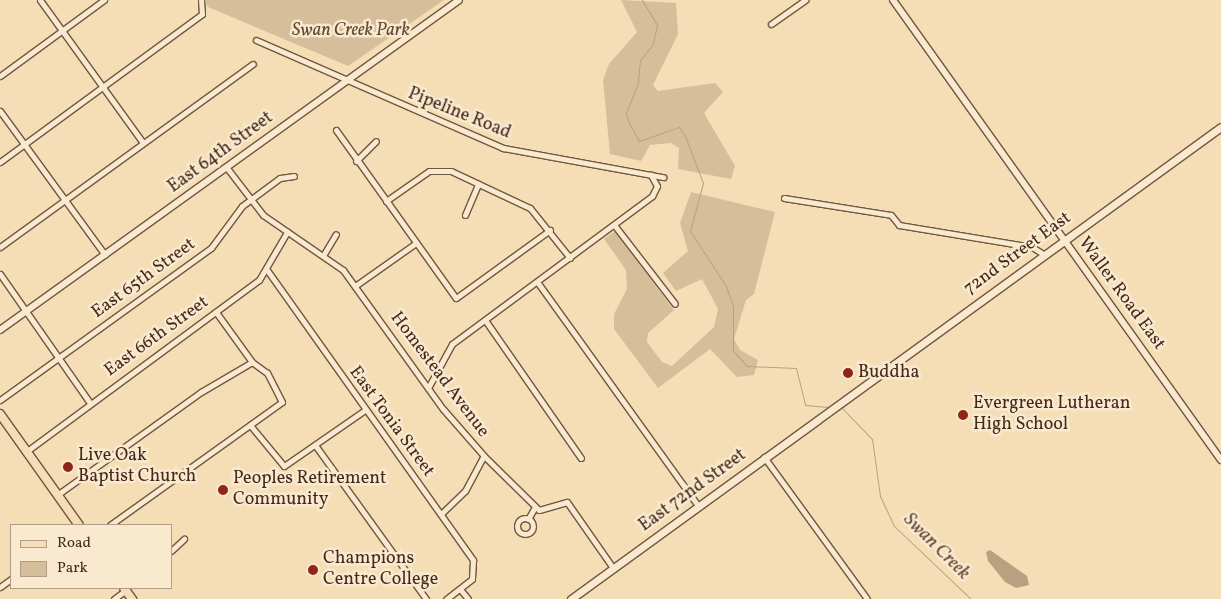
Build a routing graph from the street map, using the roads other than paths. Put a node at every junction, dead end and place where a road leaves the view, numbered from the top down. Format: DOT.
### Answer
graph roads {
  1 [pos="40,0"];
  2 [pos="104,0"];
  3 [pos="201,0"];
  4 [pos="459,0"];
  5 [pos="804,0"];
  6 [pos="892,0"];
  7 [pos="771,24"];
  8 [pos="62,31"];
  9 [pos="256,40"];
  10 [pos="252,64"];
  11 [pos="0,76"];
  12 [pos="346,82"];
  13 [pos="103,87"];
  14 [pos="0,111"];
  15 [pos="1221,127"];
  16 [pos="336,130"];
  17 [pos="376,141"];
  18 [pos="143,143"];
  19 [pos="24,144"];
  20 [pos="356,160"];
  21 [pos="0,162"];
  22 [pos="227,168"];
  23 [pos="651,175"];
  24 [pos="294,176"];
  25 [pos="663,177"];
  26 [pos="478,184"];
  27 [pos="784,198"];
  28 [pos="65,200"];
  29 [pos="250,200"];
  30 [pos="386,201"];
  31 [pos="465,215"];
  32 [pos="615,226"];
  33 [pos="550,230"];
  34 [pos="287,232"];
  35 [pos="336,234"];
  36 [pos="1064,239"];
  37 [pos="416,243"];
  38 [pos="0,247"];
  39 [pos="324,254"];
  40 [pos="1043,254"];
  41 [pos="105,255"];
  42 [pos="570,258"];
  43 [pos="267,270"];
  44 [pos="0,274"];
  45 [pos="538,283"];
  46 [pos="355,286"];
  47 [pos="675,304"];
  48 [pos="27,311"];
  49 [pos="216,312"];
  50 [pos="485,320"];
  51 [pos="0,330"];
  52 [pos="60,356"];
  53 [pos="252,362"];
  54 [pos="428,388"];
  55 [pos="0,400"];
  56 [pos="90,403"];
  57 [pos="834,407"];
  58 [pos="365,410"];
  59 [pos="0,414"];
  60 [pos="250,425"];
  61 [pos="315,445"];
  62 [pos="27,451"];
  63 [pos="484,456"];
  64 [pos="764,457"];
  65 [pos="581,458"];
  66 [pos="1221,460"];
  67 [pos="57,495"];
  68 [pos="698,506"];
  69 [pos="535,507"];
  70 [pos="441,514"];
  71 [pos="528,519"];
  72 [pos="78,524"];
  73 [pos="111,524"];
  74 [pos="184,539"];
  75 [pos="172,550"];
  76 [pos="614,568"];
  77 [pos="460,588"];
  78 [pos="125,589"];
  79 [pos="114,599"];
  80 [pos="132,599"];
  81 [pos="426,599"];
  82 [pos="446,599"];
  83 [pos="468,599"];
  84 [pos="571,599"];
  85 [pos="867,599"];
  1 -- 8 [label="street"];
  2 -- 8 [label="street"];
  3 -- 13 [label="street"];
  4 -- 12 [label="street, East 64th Street"];
  5 -- 7 [label="street"];
  6 -- 36 [label="street, Waller Road East"];
  8 -- 11 [label="street"];
  8 -- 13 [label="street"];
  9 -- 12 [label="street, Pipeline Road"];
  10 -- 18 [label="street"];
  12 -- 22 [label="street, East 64th Street"];
  12 -- 23 [label="street, Pipeline Road"];
  13 -- 18 [label="street"];
  13 -- 19 [label="street"];
  14 -- 19 [label="street"];
  15 -- 36 [label="main road, 72nd Street East"];
  16 -- 20 [label="street"];
  17 -- 20 [label="street"];
  18 -- 28 [label="street"];
  19 -- 21 [label="street"];
  19 -- 28 [label="street"];
  20 -- 30 [label="street"];
  22 -- 29 [label="street, Homestead Avenue"];
  22 -- 41 [label="street, East 64th Street"];
  23 -- 25 [label="street, Pipeline Road"];
  23 -- 32 [label="street"];
  24 -- 29 [label="street, East 65th Street"];
  26 -- 30 [label="street"];
  26 -- 31 [label="street"];
  26 -- 33 [label="street"];
  27 -- 40 [label="street"];
  28 -- 38 [label="street"];
  28 -- 41 [label="street"];
  29 -- 34 [label="street, Homestead Avenue"];
  29 -- 52 [label="street, East 65th Street"];
  30 -- 37 [label="street"];
  32 -- 42 [label="street"];
  32 -- 47 [label="street"];
  33 -- 37 [label="street"];
  33 -- 42 [label="street"];
  34 -- 39 [label="street, Homestead Avenue"];
  34 -- 43 [label="street, East 66th Street"];
  35 -- 39 [label="street"];
  36 -- 40 [label="main road, 72nd Street East"];
  36 -- 66 [label="street, Waller Road East"];
  37 -- 46 [label="street"];
  39 -- 46 [label="street, Homestead Avenue"];
  40 -- 57 [label="main road, 72nd Street East"];
  41 -- 48 [label="street, East 64th Street"];
  42 -- 45 [label="street"];
  43 -- 49 [label="street, East 66th Street"];
  43 -- 58 [label="street, East Tonia Street"];
  44 -- 48 [label="street"];
  45 -- 50 [label="street"];
  45 -- 68 [label="street"];
  46 -- 54 [label="street, Homestead Avenue"];
  48 -- 51 [label="street, East 64th Street"];
  48 -- 52 [label="street"];
  49 -- 53 [label="street"];
  49 -- 56 [label="street, East 66th Street"];
  50 -- 54 [label="street"];
  50 -- 65 [label="street"];
  52 -- 55 [label="street, East 65th Street"];
  52 -- 56 [label="street"];
  53 -- 60 [label="street"];
  53 -- 67 [label="street"];
  54 -- 63 [label="street, Homestead Avenue"];
  56 -- 62 [label="street, East 66th Street"];
  57 -- 64 [label="main road, East 72nd Street"];
  58 -- 61 [label="street"];
  58 -- 70 [label="street, East Tonia Street"];
  59 -- 62 [label="main road"];
  60 -- 61 [label="street"];
  60 -- 73 [label="street"];
  61 -- 81 [label="street"];
  62 -- 67 [label="main road"];
  63 -- 69 [label="street, Homestead Avenue"];
  63 -- 70 [label="street"];
  64 -- 68 [label="main road, East 72nd Street"];
  64 -- 85 [label="street"];
  67 -- 72 [label="main road"];
  68 -- 76 [label="main road, East 72nd Street"];
  69 -- 71 [label="street"];
  69 -- 76 [label="street"];
  70 -- 77 [label="street, East Tonia Street"];
  74 -- 75 [label="street"];
  76 -- 84 [label="main road, East 72nd Street"];
  77 -- 82 [label="street, East Tonia Street"];
  77 -- 83 [label="street"];
  78 -- 79 [label="street"];
  78 -- 80 [label="main road"];
}
